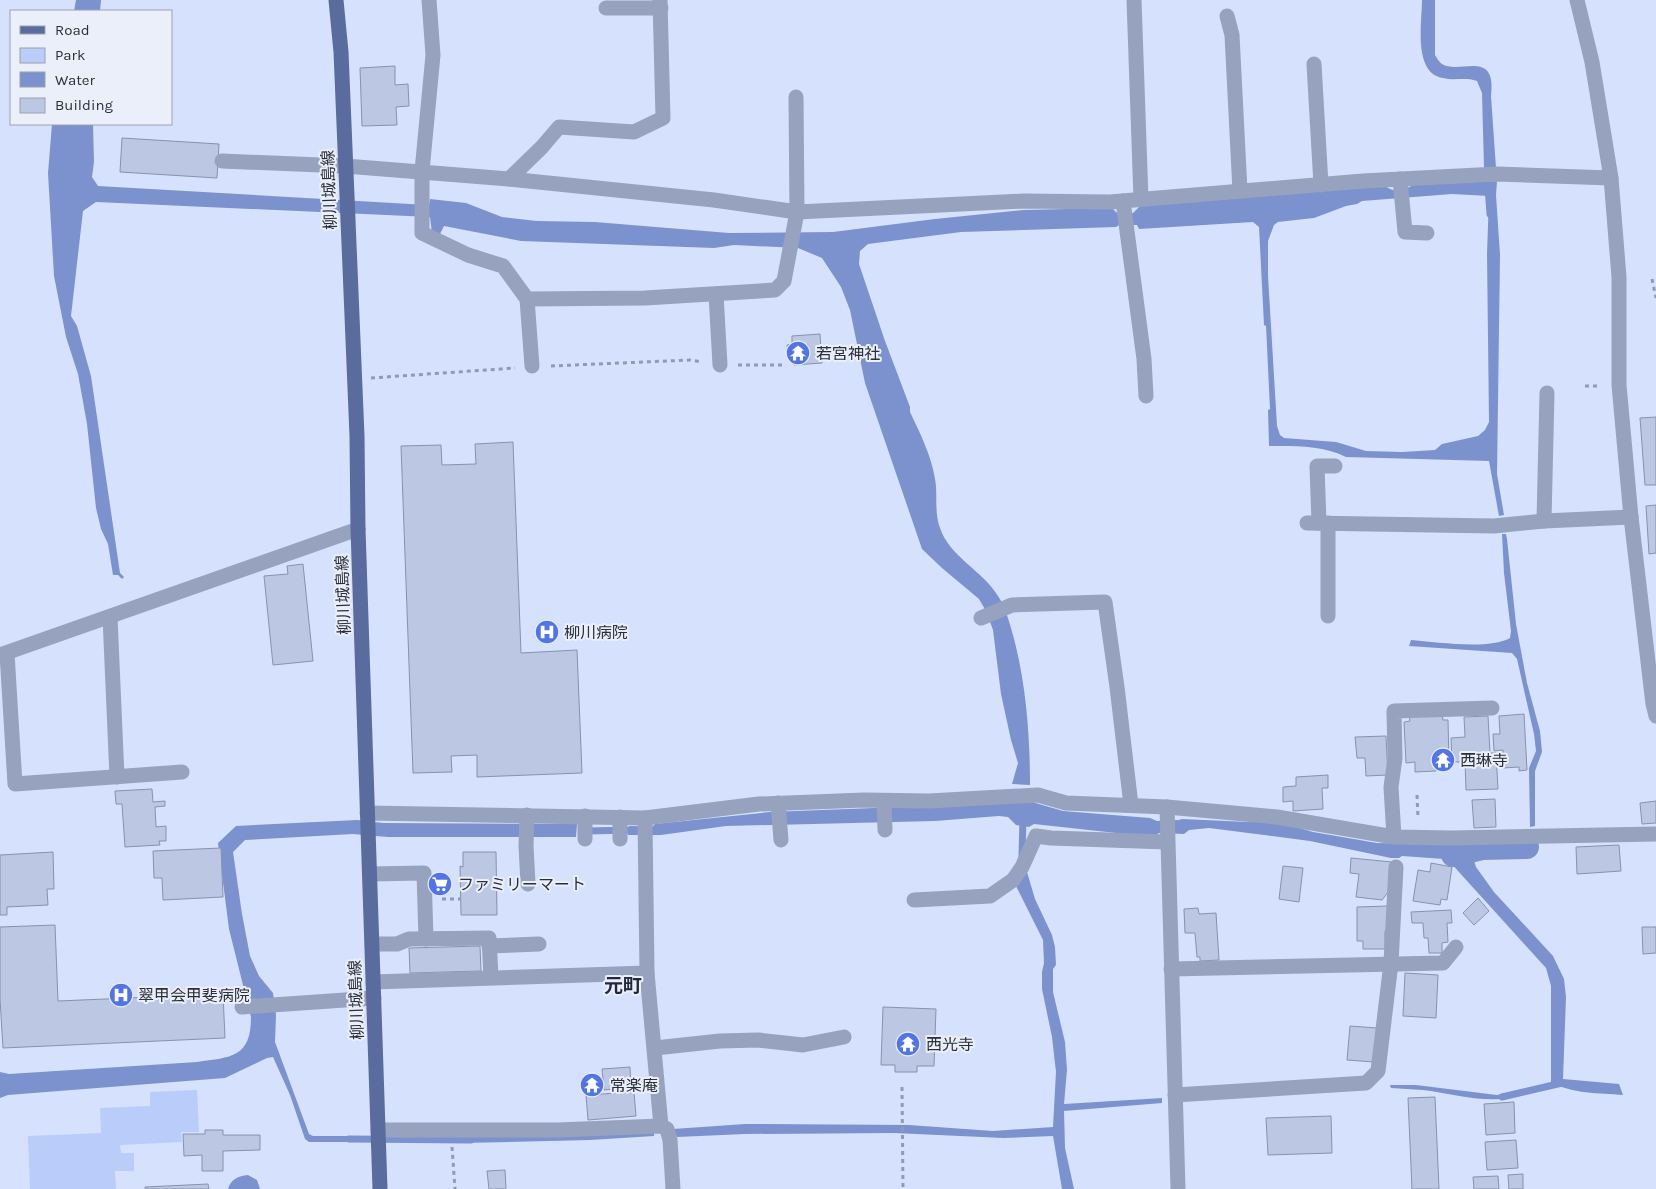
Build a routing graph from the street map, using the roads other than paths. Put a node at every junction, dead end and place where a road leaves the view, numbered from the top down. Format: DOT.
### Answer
graph roads {
  1 [pos="336,0"];
  2 [pos="429,0"];
  3 [pos="1134,0"];
  4 [pos="1577,0"];
  5 [pos="660,4"];
  6 [pos="606,8"];
  7 [pos="1227,16"];
  8 [pos="1314,64"];
  9 [pos="796,97"];
  10 [pos="222,161"];
  11 [pos="345,166"];
  12 [pos="422,172"];
  13 [pos="1611,178"];
  14 [pos="508,179"];
  15 [pos="1400,182"];
  16 [pos="1321,185"];
  17 [pos="1240,191"];
  18 [pos="1141,199"];
  19 [pos="1124,205"];
  20 [pos="796,219"];
  21 [pos="1428,233"];
  22 [pos="716,294"];
  23 [pos="528,299"];
  24 [pos="720,365"];
  25 [pos="532,366"];
  26 [pos="1547,393"];
  27 [pos="1146,396"];
  28 [pos="1335,466"];
  29 [pos="1631,517"];
  30 [pos="1544,521"];
  31 [pos="1324,523"];
  32 [pos="358,529"];
  33 [pos="1328,616"];
  34 [pos="110,617"];
  35 [pos="981,618"];
  36 [pos="4,654"];
  37 [pos="1492,708"];
  38 [pos="1656,716"];
  39 [pos="182,772"];
  40 [pos="118,777"];
  41 [pos="884,804"];
  42 [pos="1131,806"];
  43 [pos="779,807"];
  44 [pos="1167,811"];
  45 [pos="368,817"];
  46 [pos="526,818"];
  47 [pos="585,819"];
  48 [pos="620,820"];
  49 [pos="645,827"];
  50 [pos="885,830"];
  51 [pos="1656,834"];
  52 [pos="1394,837"];
  53 [pos="585,839"];
  54 [pos="620,839"];
  55 [pos="781,840"];
  56 [pos="1167,842"];
  57 [pos="1396,867"];
  58 [pos="370,874"];
  59 [pos="528,884"];
  60 [pos="914,900"];
  61 [pos="426,939"];
  62 [pos="372,944"];
  63 [pos="539,944"];
  64 [pos="489,946"];
  65 [pos="1456,947"];
  66 [pos="1390,963"];
  67 [pos="1171,969"];
  68 [pos="647,973"];
  69 [pos="491,977"];
  70 [pos="373,982"];
  71 [pos="374,998"];
  72 [pos="242,1007"];
  73 [pos="844,1038"];
  74 [pos="655,1048"];
  75 [pos="1175,1095"];
  76 [pos="666,1131"];
  77 [pos="379,1138"];
  78 [pos="380,1189"];
  79 [pos="673,1189"];
  80 [pos="1178,1189"];
  1 -- 11 [label="main road, 柳川城島線"];
  2 -- 12 [label="street"];
  3 -- 18 [label="street"];
  4 -- 13 [label="street"];
  5 -- 6 [label="street"];
  5 -- 14 [label="street"];
  7 -- 17 [label="street"];
  8 -- 16 [label="street"];
  9 -- 20 [label="street"];
  10 -- 11 [label="street"];
  11 -- 12 [label="street"];
  11 -- 32 [label="main road, 柳川城島線"];
  12 -- 14 [label="street"];
  12 -- 23 [label="street"];
  13 -- 15 [label="street"];
  13 -- 29 [label="street"];
  14 -- 20 [label="street"];
  15 -- 16 [label="street"];
  15 -- 21 [label="street"];
  16 -- 17 [label="street"];
  17 -- 18 [label="street"];
  18 -- 19 [label="street"];
  19 -- 20 [label="street"];
  19 -- 27 [label="street"];
  20 -- 22 [label="street"];
  22 -- 23 [label="street"];
  22 -- 24 [label="street"];
  23 -- 25 [label="street"];
  26 -- 30 [label="street"];
  28 -- 31 [label="street"];
  29 -- 30 [label="street"];
  29 -- 38 [label="street"];
  30 -- 31 [label="street"];
  31 -- 33 [label="street"];
  32 -- 34 [label="street"];
  32 -- 45 [label="main road, 柳川城島線"];
  34 -- 36 [label="street"];
  34 -- 40 [label="street"];
  35 -- 42 [label="street"];
  36 -- 40 [label="street"];
  37 -- 52 [label="street"];
  39 -- 40 [label="street"];
  41 -- 42 [label="street"];
  41 -- 43 [label="street"];
  41 -- 50 [label="street"];
  42 -- 44 [label="street"];
  43 -- 49 [label="street"];
  43 -- 55 [label="street"];
  44 -- 52 [label="street"];
  44 -- 56 [label="street"];
  45 -- 46 [label="street"];
  45 -- 58 [label="main road, 柳川城島線"];
  46 -- 47 [label="street"];
  46 -- 59 [label="street"];
  47 -- 48 [label="street"];
  47 -- 53 [label="street"];
  48 -- 49 [label="street"];
  48 -- 54 [label="street"];
  49 -- 68 [label="street"];
  51 -- 52 [label="street"];
  56 -- 60 [label="street"];
  56 -- 67 [label="street"];
  57 -- 66 [label="street"];
  58 -- 61 [label="street"];
  58 -- 62 [label="main road, 柳川城島線"];
  61 -- 62 [label="street"];
  61 -- 64 [label="street"];
  62 -- 70 [label="main road, 柳川城島線"];
  63 -- 64 [label="street"];
  64 -- 69 [label="street"];
  65 -- 66 [label="street"];
  66 -- 67 [label="street"];
  66 -- 75 [label="street"];
  67 -- 75 [label="street"];
  68 -- 69 [label="street"];
  68 -- 74 [label="street"];
  69 -- 70 [label="street"];
  70 -- 71 [label="main road, 柳川城島線"];
  71 -- 72 [label="street"];
  71 -- 77 [label="main road, 柳川城島線"];
  73 -- 74 [label="street"];
  74 -- 76 [label="street"];
  75 -- 80 [label="street"];
  76 -- 77 [label="street"];
  76 -- 79 [label="street"];
  77 -- 78 [label="main road, 柳川城島線"];
}
